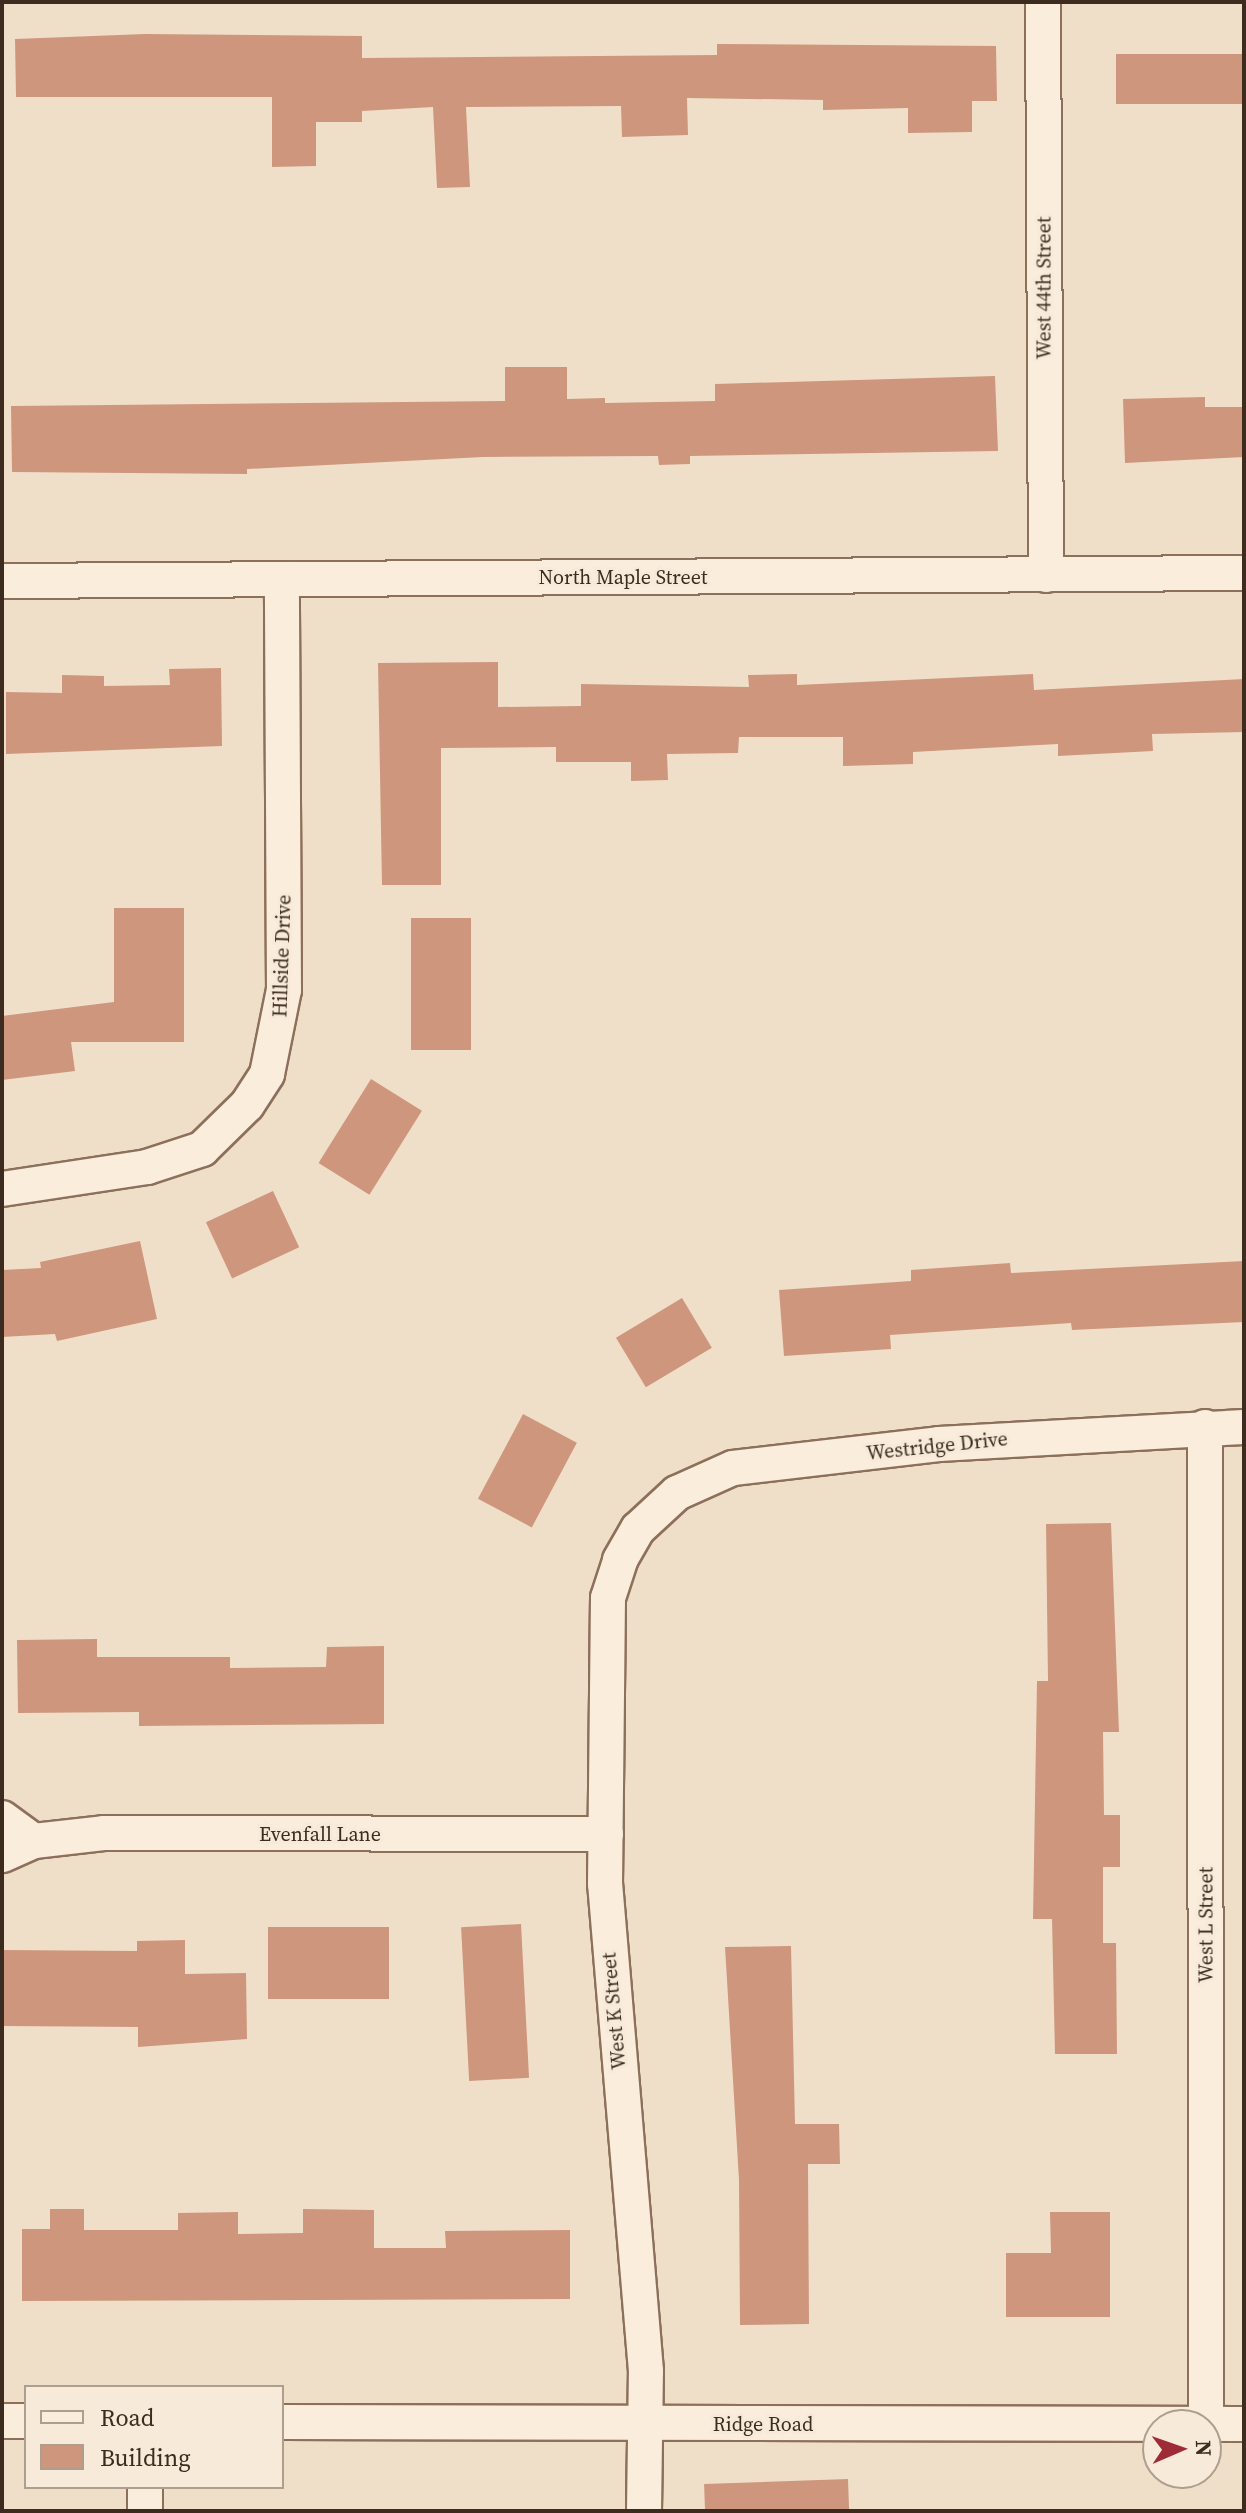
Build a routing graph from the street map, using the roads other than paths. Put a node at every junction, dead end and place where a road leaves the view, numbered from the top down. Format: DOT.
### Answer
graph roads {
  1 [pos="1043,2"];
  2 [pos="1244,573"];
  3 [pos="1046,575"];
  4 [pos="282,579"];
  5 [pos="2,581"];
  6 [pos="2,1189"];
  7 [pos="1205,1427"];
  8 [pos="1244,1427"];
  9 [pos="646,1519"];
  10 [pos="2,1818"];
  11 [pos="606,1834"];
  12 [pos="34,1841"];
  13 [pos="2,1855"];
  14 [pos="1206,2409"];
  15 [pos="2,2421"];
  16 [pos="24,2421"];
  17 [pos="284,2422"];
  18 [pos="1142,2423"];
  19 [pos="1222,2423"];
  20 [pos="648,2424"];
  21 [pos="1244,2424"];
  22 [pos="145,2489"];
  23 [pos="145,2511"];
  24 [pos="644,2511"];
  1 -- 3 [label="street, West 44th Street"];
  2 -- 3 [label="street, North Maple Street"];
  3 -- 4 [label="street, North Maple Street"];
  4 -- 5 [label="street, North Maple Street"];
  4 -- 6 [label="street, Hillside Drive"];
  7 -- 8 [label="street, Westridge Drive"];
  7 -- 9 [label="street, Westridge Drive"];
  7 -- 14 [label="street, West L Street"];
  9 -- 11 [label="street, West K Street"];
  10 -- 12 [label="street"];
  11 -- 12 [label="street, Evenfall Lane"];
  11 -- 20 [label="street, West K Street"];
  12 -- 13 [label="street, Evenfall Lane"];
  15 -- 16 [label="street"];
  17 -- 20 [label="street, Ridge Road"];
  18 -- 20 [label="street, Ridge Road"];
  19 -- 21 [label="street, Ridge Road"];
  20 -- 24 [label="street, West K Street"];
  22 -- 23 [label="street"];
}
